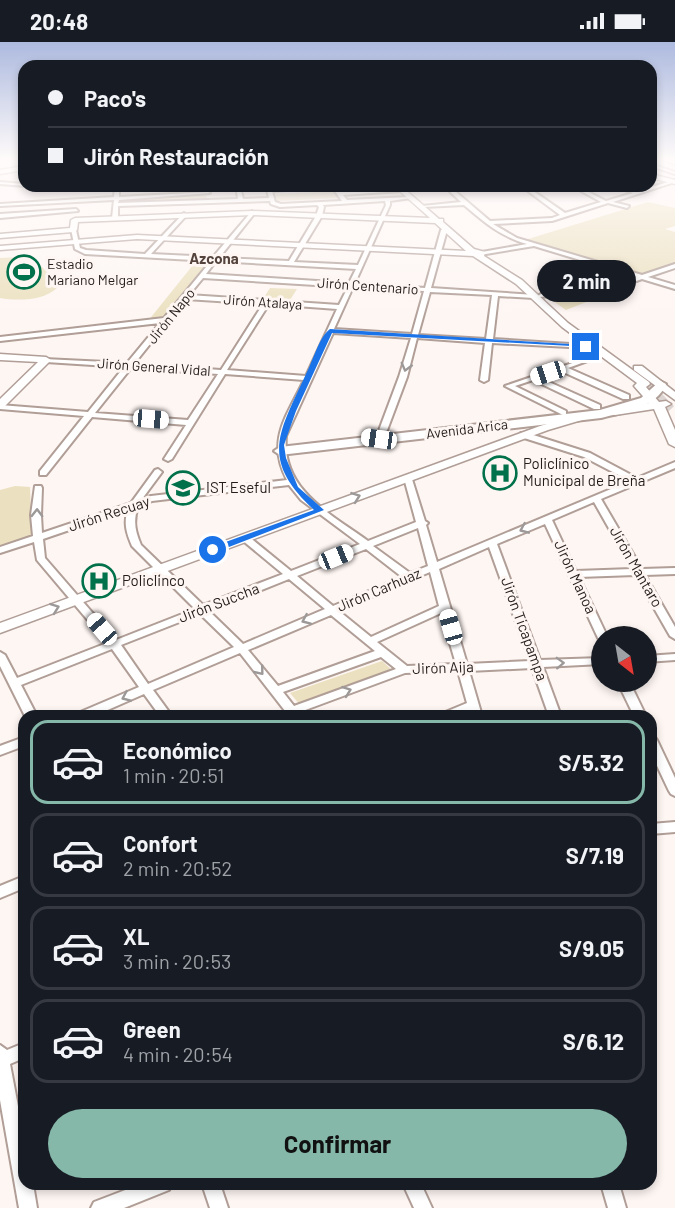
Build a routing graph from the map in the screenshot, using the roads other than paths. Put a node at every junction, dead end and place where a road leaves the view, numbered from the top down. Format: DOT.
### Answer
graph roads {
  1 [pos="33,213"];
  2 [pos="76,213"];
  3 [pos="115,213"];
  4 [pos="235,213"];
  5 [pos="252,213"];
  6 [pos="261,213"];
  7 [pos="384,213"];
  8 [pos="428,213"];
  9 [pos="430,213"];
  10 [pos="477,213"];
  11 [pos="569,213"];
  12 [pos="212,214"];
  13 [pos="184,215"];
  14 [pos="564,215"];
  15 [pos="0,216"];
  16 [pos="319,216"];
  17 [pos="115,218"];
  18 [pos="381,219"];
  19 [pos="75,220"];
  20 [pos="437,221"];
  21 [pos="489,224"];
  22 [pos="73,230"];
  23 [pos="444,230"];
  24 [pos="0,236"];
  25 [pos="164,239"];
  26 [pos="76,242"];
  27 [pos="230,242"];
  28 [pos="534,245"];
  29 [pos="300,246"];
  30 [pos="0,248"];
  31 [pos="367,249"];
  32 [pos="437,253"];
  33 [pos="479,254"];
  34 [pos="146,256"];
  35 [pos="216,260"];
  36 [pos="290,264"];
  37 [pos="675,266"];
  38 [pos="359,267"];
  39 [pos="202,276"];
  40 [pos="644,278"];
  41 [pos="349,285"];
  42 [pos="675,287"];
  43 [pos="427,290"];
  44 [pos="495,294"];
  45 [pos="186,297"];
  46 [pos="539,298"];
  47 [pos="267,302"];
  48 [pos="340,307"];
  49 [pos="167,321"];
  50 [pos="134,326"];
  51 [pos="330,331"];
  52 [pos="155,334"];
  53 [pos="414,336"];
  54 [pos="0,339"];
  55 [pos="489,341"];
  56 [pos="586,347"];
  57 [pos="598,356"];
  58 [pos="0,357"];
  59 [pos="46,360"];
  60 [pos="131,366"];
  61 [pos="561,368"];
  62 [pos="221,372"];
  63 [pos="309,378"];
  64 [pos="534,378"];
  65 [pos="484,380"];
  66 [pos="652,392"];
  67 [pos="626,397"];
  68 [pos="675,397"];
  69 [pos="0,406"];
  70 [pos="672,406"];
  71 [pos="599,410"];
  72 [pos="563,413"];
  73 [pos="92,414"];
  74 [pos="581,417"];
  75 [pos="675,422"];
  76 [pos="191,423"];
  77 [pos="525,427"];
  78 [pos="381,436"];
  79 [pos="675,444"];
  80 [pos="280,448"];
  81 [pos="168,459"];
  82 [pos="675,465"];
  83 [pos="158,472"];
  84 [pos="43,474"];
  85 [pos="408,478"];
  86 [pos="636,481"];
  87 [pos="292,482"];
  88 [pos="38,488"];
  89 [pos="596,498"];
  90 [pos="134,505"];
  91 [pos="320,510"];
  92 [pos="547,519"];
  93 [pos="423,523"];
  94 [pos="38,537"];
  95 [pos="245,538"];
  96 [pos="492,542"];
  97 [pos="367,545"];
  98 [pos="0,550"];
  99 [pos="434,567"];
  100 [pos="160,569"];
  101 [pos="675,571"];
  102 [pos="639,572"];
  103 [pos="574,574"];
  104 [pos="290,575"];
  105 [pos="409,577"];
  106 [pos="76,600"];
  107 [pos="446,607"];
  108 [pos="202,609"];
  109 [pos="332,609"];
  110 [pos="597,626"];
  111 [pos="0,628"];
  112 [pos="675,636"];
  113 [pos="370,641"];
  114 [pos="114,644"];
  115 [pos="241,648"];
  116 [pos="384,652"];
  117 [pos="0,655"];
  118 [pos="675,657"];
  119 [pos="657,658"];
  120 [pos="591,662"];
  121 [pos="537,664"];
  122 [pos="463,668"];
  123 [pos="404,670"];
  124 [pos="15,683"];
  125 [pos="147,688"];
  126 [pos="276,691"];
  127 [pos="628,692"];
  128 [pos="28,710"];
  129 [pos="96,710"];
  130 [pos="162,710"];
  131 [pos="292,710"];
  132 [pos="302,710"];
  133 [pos="474,710"];
  134 [pos="553,710"];
  135 [pos="636,710"];
  136 [pos="18,744"];
  137 [pos="0,751"];
  138 [pos="657,753"];
  139 [pos="675,791"];
  140 [pos="675,827"];
  141 [pos="657,828"];
  142 [pos="18,884"];
  143 [pos="0,892"];
  144 [pos="18,1052"];
  145 [pos="1,1058"];
  146 [pos="18,1152"];
  147 [pos="25,1190"];
  148 [pos="147,1190"];
  149 [pos="214,1190"];
  150 [pos="415,1190"];
  151 [pos="612,1190"];
  152 [pos="28,1208"];
  153 [pos="100,1208"];
  154 [pos="219,1208"];
  155 [pos="423,1208"];
  156 [pos="617,1208"];
  1 -- 15 [label="street"];
  2 -- 19 [label="street"];
  3 -- 17 [label="street"];
  4 -- 12 [label="street"];
  5 -- 27 [label="street, Jirón Napo"];
  6 -- 16 [label="street"];
  7 -- 18 [label="street"];
  8 -- 20 [label="street"];
  9 -- 20 [label="street"];
  10 -- 21 [label="street"];
  11 -- 14 [label="street"];
  12 -- 13 [label="street"];
  13 -- 17 [label="street"];
  13 -- 25 [label="street"];
  14 -- 21 [label="street"];
  16 -- 18 [label="street"];
  16 -- 29 [label="street"];
  17 -- 19 [label="street"];
  18 -- 20 [label="street"];
  18 -- 31 [label="street"];
  19 -- 22 [label="street"];
  20 -- 23 [label="street"];
  20 -- 33 [label="street"];
  21 -- 28 [label="street"];
  22 -- 24 [label="street"];
  22 -- 26 [label="street"];
  23 -- 32 [label="street"];
  23 -- 33 [label="street"];
  25 -- 26 [label="street"];
  25 -- 27 [label="street"];
  25 -- 34 [label="street"];
  26 -- 30 [label="street"];
  26 -- 34 [label="street"];
  27 -- 29 [label="street"];
  27 -- 35 [label="street, Jirón Napo"];
  28 -- 33 [label="street"];
  28 -- 40 [label="street"];
  29 -- 31 [label="street"];
  29 -- 36 [label="street"];
  31 -- 32 [label="street"];
  31 -- 38 [label="street"];
  32 -- 33 [label="street"];
  32 -- 43 [label="street"];
  33 -- 46 [label="street"];
  34 -- 35 [label="street"];
  35 -- 36 [label="street"];
  35 -- 39 [label="street, Jirón Napo"];
  36 -- 38 [label="street"];
  37 -- 40 [label="street, Jirón Centenario"];
  38 -- 41 [label="street"];
  39 -- 41 [label="street, Jirón Centenario"];
  39 -- 45 [label="street, Jirón Napo"];
  40 -- 42 [label="street"];
  40 -- 46 [label="street, Jirón Centenario"];
  41 -- 43 [label="street, Jirón Centenario"];
  41 -- 48 [label="street"];
  43 -- 44 [label="street, Jirón Centenario"];
  43 -- 53 [label="street"];
  44 -- 46 [label="street, Jirón Centenario"];
  44 -- 55 [label="street"];
  45 -- 47 [label="street, Jirón Atalaya"];
  45 -- 49 [label="street, Jirón Napo"];
  46 -- 56 [label="street"];
  46 -- 66 [label="street"];
  46 -- 66 [label="street"];
  47 -- 48 [label="street, Jirón Atalaya"];
  47 -- 62 [label="street"];
  48 -- 51 [label="street"];
  49 -- 50 [label="street"];
  49 -- 52 [label="street, Jirón Napo"];
  50 -- 52 [label="street"];
  50 -- 54 [label="street"];
  51 -- 53 [label="street"];
  51 -- 63 [label="street"];
  52 -- 60 [label="street, Jirón Napo"];
  53 -- 55 [label="street"];
  53 -- 78 [label="street, one-way"];
  55 -- 56 [label="street"];
  55 -- 65 [label="street"];
  56 -- 57 [label="street"];
  57 -- 61 [label="street"];
  57 -- 66 [label="street"];
  58 -- 59 [label="street, Jirón General Vidal"];
  59 -- 60 [label="street, Jirón General Vidal"];
  59 -- 69 [label="street"];
  60 -- 62 [label="street, Jirón General Vidal"];
  60 -- 73 [label="street, Jirón Napo"];
  61 -- 64 [label="street"];
  61 -- 67 [label="street"];
  62 -- 63 [label="street, Jirón General Vidal"];
  62 -- 76 [label="street"];
  63 -- 80 [label="street"];
  64 -- 71 [label="street"];
  64 -- 72 [label="street"];
  66 -- 67 [label="main road, Avenida Arica"];
  66 -- 68 [label="street"];
  66 -- 68 [label="street"];
  66 -- 70 [label="street"];
  66 -- 71 [label="main road, Avenida Arica"];
  66 -- 79 [label="street"];
  67 -- 71 [label="main road, Avenida Arica"];
  69 -- 73 [label="street"];
  70 -- 75 [label="street"];
  71 -- 72 [label="main road, Avenida Arica"];
  71 -- 74 [label="main road, Avenida Arica"];
  72 -- 77 [label="main road, Avenida Arica"];
  73 -- 76 [label="street"];
  73 -- 84 [label="street, Jirón Napo"];
  74 -- 77 [label="street"];
  76 -- 81 [label="street"];
  77 -- 78 [label="main road, Avenida Arica"];
  77 -- 78 [label="main road, Avenida Arica"];
  77 -- 85 [label="street"];
  77 -- 86 [label="street"];
  78 -- 80 [label="main road, Avenida Arica"];
  78 -- 80 [label="main road, Avenida Arica"];
  80 -- 87 [label="street"];
  82 -- 86 [label="street, Jirón Carhuaz"];
  83 -- 90 [label="street"];
  91 -- 85 [label="street, one-way"];
  85 -- 93 [label="street"];
  86 -- 89 [label="street, Jirón Carhuaz"];
  87 -- 90 [label="street, Jirón Recuay"];
  87 -- 91 [label="street"];
  94 -- 88 [label="street, one-way"];
  89 -- 92 [label="street, Jirón Carhuaz"];
  89 -- 102 [label="street, Jirón Mantaro"];
  90 -- 94 [label="street, Jirón Recuay"];
  90 -- 100 [label="street"];
  91 -- 95 [label="street"];
  91 -- 97 [label="street"];
  92 -- 96 [label="street, Jirón Carhuaz, one-way"];
  92 -- 103 [label="street, Jirón Manoa"];
  93 -- 97 [label="street, Jirón Succha"];
  93 -- 99 [label="street"];
  94 -- 98 [label="street, Jirón Recuay"];
  94 -- 106 [label="street"];
  95 -- 100 [label="street"];
  95 -- 104 [label="street"];
  96 -- 99 [label="street, Jirón Carhuaz"];
  96 -- 121 [label="street, Jirón Ticapampa"];
  97 -- 104 [label="street, Jirón Succha"];
  97 -- 105 [label="street"];
  99 -- 105 [label="street, Jirón Carhuaz"];
  99 -- 107 [label="street"];
  100 -- 106 [label="street"];
  100 -- 108 [label="street"];
  101 -- 102 [label="street"];
  102 -- 103 [label="street"];
  102 -- 112 [label="street, Jirón Mantaro"];
  103 -- 110 [label="street, Jirón Manoa"];
  104 -- 108 [label="street, Jirón Succha"];
  104 -- 109 [label="street"];
  105 -- 109 [label="street, Jirón Carhuaz"];
  111 -- 106 [label="street, one-way"];
  106 -- 114 [label="street"];
  107 -- 113 [label="street"];
  107 -- 122 [label="street"];
  108 -- 114 [label="street, Jirón Succha"];
  108 -- 115 [label="street"];
  109 -- 113 [label="street"];
  109 -- 115 [label="street, Jirón Carhuaz, one-way"];
  113 -- 116 [label="street"];
  114 -- 124 [label="street, Jirón Succha"];
  114 -- 125 [label="street"];
  115 -- 125 [label="street, Jirón Carhuaz"];
  115 -- 126 [label="street, one-way"];
  116 -- 123 [label="street"];
  116 -- 126 [label="street"];
  117 -- 124 [label="street"];
  118 -- 119 [label="street"];
  121 -- 120 [label="street, Jirón Aija, one-way"];
  121 -- 122 [label="street, Jirón Aija"];
  121 -- 134 [label="street, Jirón Ticapampa"];
  122 -- 123 [label="street, Jirón Aija"];
  122 -- 133 [label="street"];
  132 -- 123 [label="street, Jirón Aija, one-way"];
  124 -- 128 [label="street"];
  125 -- 129 [label="street, Jirón Carhuaz, one-way"];
  125 -- 130 [label="street"];
  126 -- 131 [label="street"];
  127 -- 135 [label="street"];
  136 -- 137 [label="street"];
  138 -- 139 [label="street"];
  140 -- 141 [label="street"];
  142 -- 143 [label="street"];
  144 -- 145 [label="street"];
  145 -- 146 [label="street"];
  147 -- 152 [label="street"];
  148 -- 153 [label="street"];
  149 -- 154 [label="street"];
  150 -- 155 [label="street"];
  151 -- 156 [label="street"];
}
